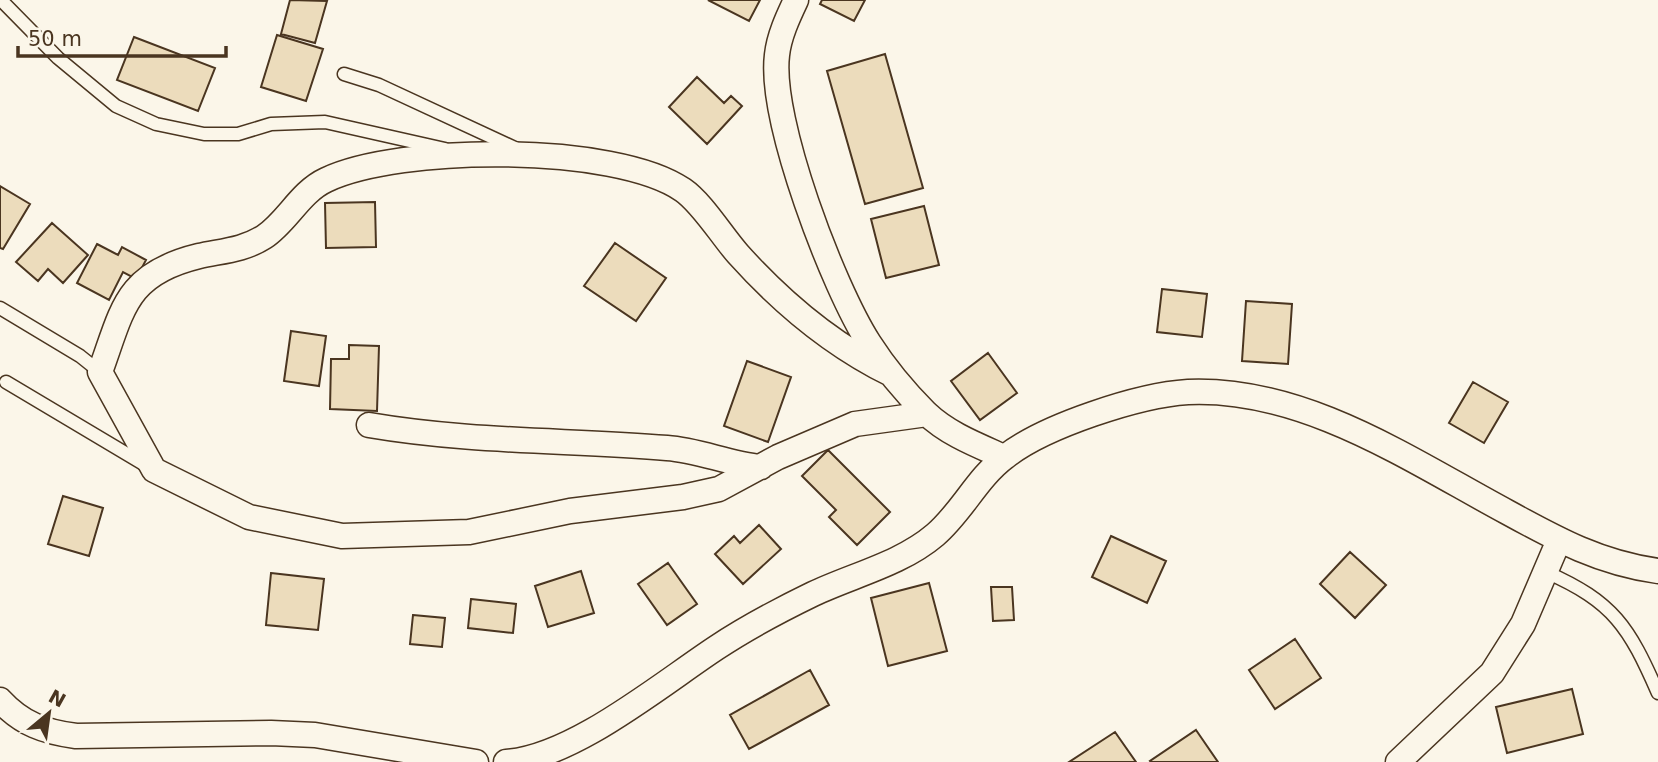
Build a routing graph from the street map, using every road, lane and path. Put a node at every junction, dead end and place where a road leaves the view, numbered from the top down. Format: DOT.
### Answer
graph roads {
  1 [pos="1,0"];
  2 [pos="796,0"];
  3 [pos="344,74"];
  4 [pos="462,154"];
  5 [pos="530,155"];
  6 [pos="0,308"];
  7 [pos="100,372"];
  8 [pos="891,374"];
  9 [pos="6,382"];
  10 [pos="927,414"];
  11 [pos="369,425"];
  12 [pos="1004,457"];
  13 [pos="761,467"];
  14 [pos="154,470"];
  15 [pos="1559,541"];
  16 [pos="1546,572"];
  17 [pos="1656,574"];
  18 [pos="1658,693"];
  19 [pos="0,701"];
  20 [pos="477,762"];
  21 [pos="506,762"];
  22 [pos="1398,762"];
  1 -- 4 [label="lane"];
  2 -- 8 [label="street"];
  3 -- 5 [label="lane"];
  4 -- 5 [label="street"];
  4 -- 7 [label="street"];
  5 -- 8 [label="street"];
  6 -- 7 [label="lane"];
  7 -- 14 [label="street"];
  8 -- 10 [label="street"];
  9 -- 14 [label="lane"];
  10 -- 12 [label="street"];
  10 -- 13 [label="street"];
  11 -- 13 [label="street"];
  12 -- 15 [label="street"];
  12 -- 21 [label="street"];
  13 -- 14 [label="street"];
  15 -- 16 [label="street"];
  15 -- 17 [label="street"];
  16 -- 18 [label="lane"];
  16 -- 22 [label="street"];
  19 -- 20 [label="street"];
}
